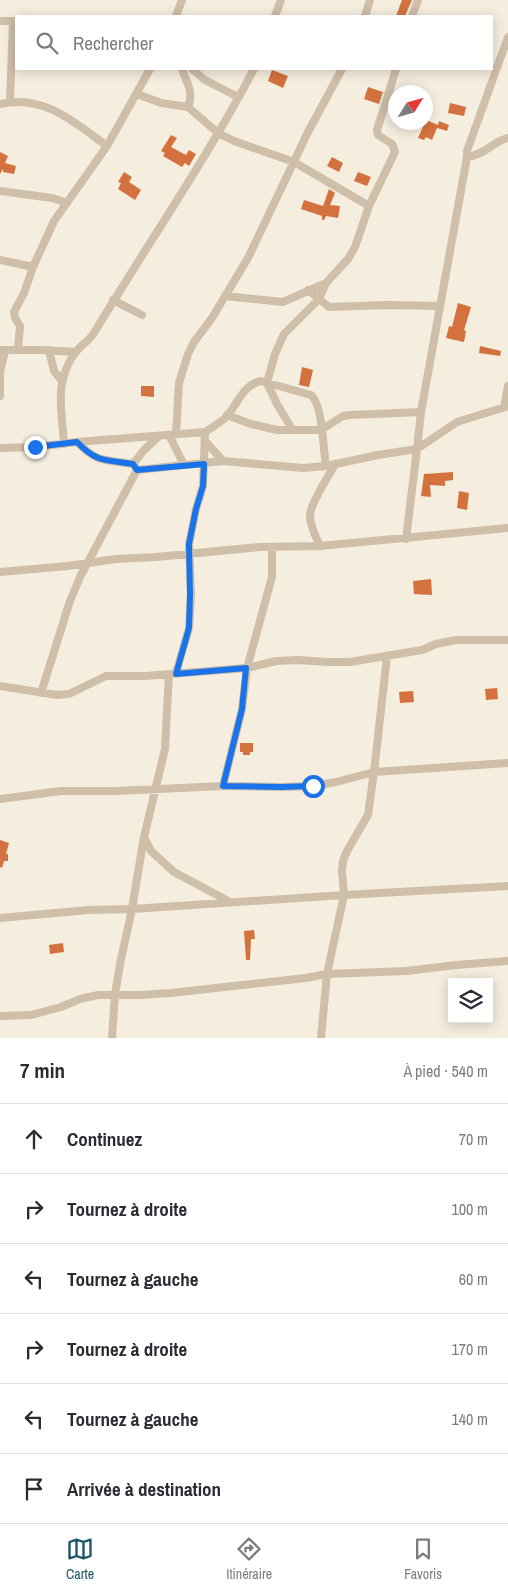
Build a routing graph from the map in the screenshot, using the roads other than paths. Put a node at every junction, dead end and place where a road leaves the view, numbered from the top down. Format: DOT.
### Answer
graph roads {
  1 [pos="182,0"];
  2 [pos="280,0"];
  3 [pos="370,0"];
  4 [pos="418,0"];
  5 [pos="176,15"];
  6 [pos="275,15"];
  7 [pos="365,15"];
  8 [pos="412,15"];
  9 [pos="0,21"];
  10 [pos="15,21"];
  11 [pos="508,37"];
  12 [pos="149,70"];
  13 [pos="182,70"];
  14 [pos="193,70"];
  15 [pos="253,70"];
  16 [pos="341,70"];
  17 [pos="396,70"];
  18 [pos="137,94"];
  19 [pos="238,97"];
  20 [pos="10,102"];
  21 [pos="0,104"];
  22 [pos="188,108"];
  23 [pos="218,133"];
  24 [pos="508,138"];
  25 [pos="107,146"];
  26 [pos="467,157"];
  27 [pos="294,162"];
  28 [pos="0,191"];
  29 [pos="67,203"];
  30 [pos="369,206"];
  31 [pos="0,260"];
  32 [pos="33,267"];
  33 [pos="326,283"];
  34 [pos="308,290"];
  35 [pos="225,296"];
  36 [pos="319,299"];
  37 [pos="113,300"];
  38 [pos="440,306"];
  39 [pos="142,315"];
  40 [pos="2,350"];
  41 [pos="18,350"];
  42 [pos="50,350"];
  43 [pos="75,352"];
  44 [pos="0,372"];
  45 [pos="62,381"];
  46 [pos="267,383"];
  47 [pos="508,386"];
  48 [pos="0,396"];
  49 [pos="506,406"];
  50 [pos="420,412"];
  51 [pos="228,416"];
  52 [pos="292,429"];
  53 [pos="321,430"];
  54 [pos="205,432"];
  55 [pos="173,434"];
  56 [pos="159,436"];
  57 [pos="205,441"];
  58 [pos="77,442"];
  59 [pos="64,444"];
  60 [pos="0,448"];
  61 [pos="418,449"];
  62 [pos="223,461"];
  63 [pos="204,464"];
  64 [pos="335,464"];
  65 [pos="184,465"];
  66 [pos="326,466"];
  67 [pos="135,467"];
  68 [pos="508,528"];
  69 [pos="406,538"];
  70 [pos="320,546"];
  71 [pos="272,547"];
  72 [pos="189,554"];
  73 [pos="88,562"];
  74 [pos="68,566"];
  75 [pos="0,572"];
  76 [pos="80,577"];
  77 [pos="508,640"];
  78 [pos="387,656"];
  79 [pos="246,668"];
  80 [pos="172,674"];
  81 [pos="0,686"];
  82 [pos="41,693"];
  83 [pos="508,763"];
  84 [pos="374,772"];
  85 [pos="223,786"];
  86 [pos="155,788"];
  87 [pos="0,800"];
  88 [pos="144,837"];
  89 [pos="508,886"];
  90 [pos="344,895"];
  91 [pos="232,903"];
  92 [pos="132,910"];
  93 [pos="0,918"];
  94 [pos="508,961"];
  95 [pos="327,974"];
  96 [pos="115,994"];
  97 [pos="0,1016"];
  98 [pos="112,1038"];
  99 [pos="321,1038"];
  1 -- 5 [label="street"];
  2 -- 6 [label="street"];
  3 -- 7 [label="street"];
  4 -- 8 [label="street"];
  9 -- 10 [label="street"];
  10 -- 20 [label="street"];
  11 -- 26 [label="street"];
  12 -- 18 [label="street"];
  13 -- 22 [label="street"];
  14 -- 19 [label="street"];
  15 -- 19 [label="street"];
  16 -- 27 [label="street"];
  17 -- 30 [label="street"];
  18 -- 22 [label="street"];
  18 -- 25 [label="street"];
  19 -- 23 [label="street"];
  20 -- 21 [label="street"];
  20 -- 25 [label="street"];
  22 -- 23 [label="street"];
  23 -- 27 [label="street"];
  23 -- 37 [label="street"];
  24 -- 26 [label="street"];
  25 -- 29 [label="street"];
  26 -- 38 [label="street"];
  27 -- 30 [label="street"];
  27 -- 35 [label="street"];
  28 -- 29 [label="street"];
  29 -- 32 [label="street"];
  30 -- 33 [label="street"];
  31 -- 32 [label="street"];
  32 -- 41 [label="street"];
  33 -- 34 [label="street"];
  33 -- 36 [label="street"];
  34 -- 35 [label="street"];
  34 -- 36 [label="street"];
  35 -- 55 [label="street"];
  36 -- 38 [label="street"];
  36 -- 46 [label="street"];
  37 -- 39 [label="street"];
  37 -- 43 [label="street"];
  38 -- 50 [label="street"];
  40 -- 41 [label="street"];
  40 -- 44 [label="street"];
  41 -- 42 [label="street"];
  42 -- 43 [label="street"];
  42 -- 45 [label="street"];
  43 -- 45 [label="street"];
  44 -- 48 [label="street"];
  45 -- 59 [label="street"];
  46 -- 51 [label="street"];
  46 -- 52 [label="street"];
  46 -- 53 [label="street"];
  47 -- 49 [label="street"];
  49 -- 61 [label="street"];
  50 -- 53 [label="street"];
  50 -- 61 [label="street"];
  51 -- 52 [label="street"];
  51 -- 54 [label="street"];
  52 -- 53 [label="street"];
  53 -- 66 [label="street"];
  54 -- 55 [label="street"];
  54 -- 57 [label="street"];
  55 -- 56 [label="street"];
  55 -- 65 [label="street"];
  56 -- 58 [label="street"];
  56 -- 67 [label="street"];
  57 -- 62 [label="street"];
  57 -- 63 [label="street"];
  58 -- 59 [label="street"];
  58 -- 67 [label="street"];
  59 -- 60 [label="street"];
  61 -- 64 [label="street"];
  61 -- 69 [label="street"];
  62 -- 63 [label="street"];
  62 -- 66 [label="street"];
  63 -- 65 [label="street"];
  63 -- 72 [label="street"];
  64 -- 66 [label="street"];
  64 -- 70 [label="street"];
  65 -- 67 [label="street"];
  67 -- 73 [label="street"];
  68 -- 69 [label="street"];
  69 -- 70 [label="street"];
  70 -- 71 [label="street"];
  71 -- 72 [label="street"];
  71 -- 79 [label="street"];
  72 -- 73 [label="street"];
  72 -- 80 [label="street"];
  73 -- 74 [label="street"];
  73 -- 76 [label="street"];
  74 -- 75 [label="street"];
  74 -- 76 [label="street"];
  76 -- 82 [label="street"];
  77 -- 78 [label="street"];
  78 -- 79 [label="street"];
  78 -- 84 [label="street"];
  79 -- 80 [label="street"];
  79 -- 85 [label="street"];
  80 -- 82 [label="street"];
  80 -- 86 [label="street"];
  81 -- 82 [label="street"];
  83 -- 84 [label="street"];
  84 -- 85 [label="street"];
  84 -- 90 [label="street"];
  85 -- 86 [label="street"];
  86 -- 87 [label="street"];
  86 -- 88 [label="street"];
  88 -- 91 [label="street"];
  88 -- 92 [label="street"];
  89 -- 90 [label="street"];
  90 -- 91 [label="street"];
  90 -- 95 [label="street"];
  91 -- 92 [label="street"];
  92 -- 93 [label="street"];
  92 -- 96 [label="street"];
  94 -- 95 [label="street"];
  95 -- 96 [label="street"];
  95 -- 99 [label="street"];
  96 -- 97 [label="street"];
  96 -- 98 [label="street"];
}
